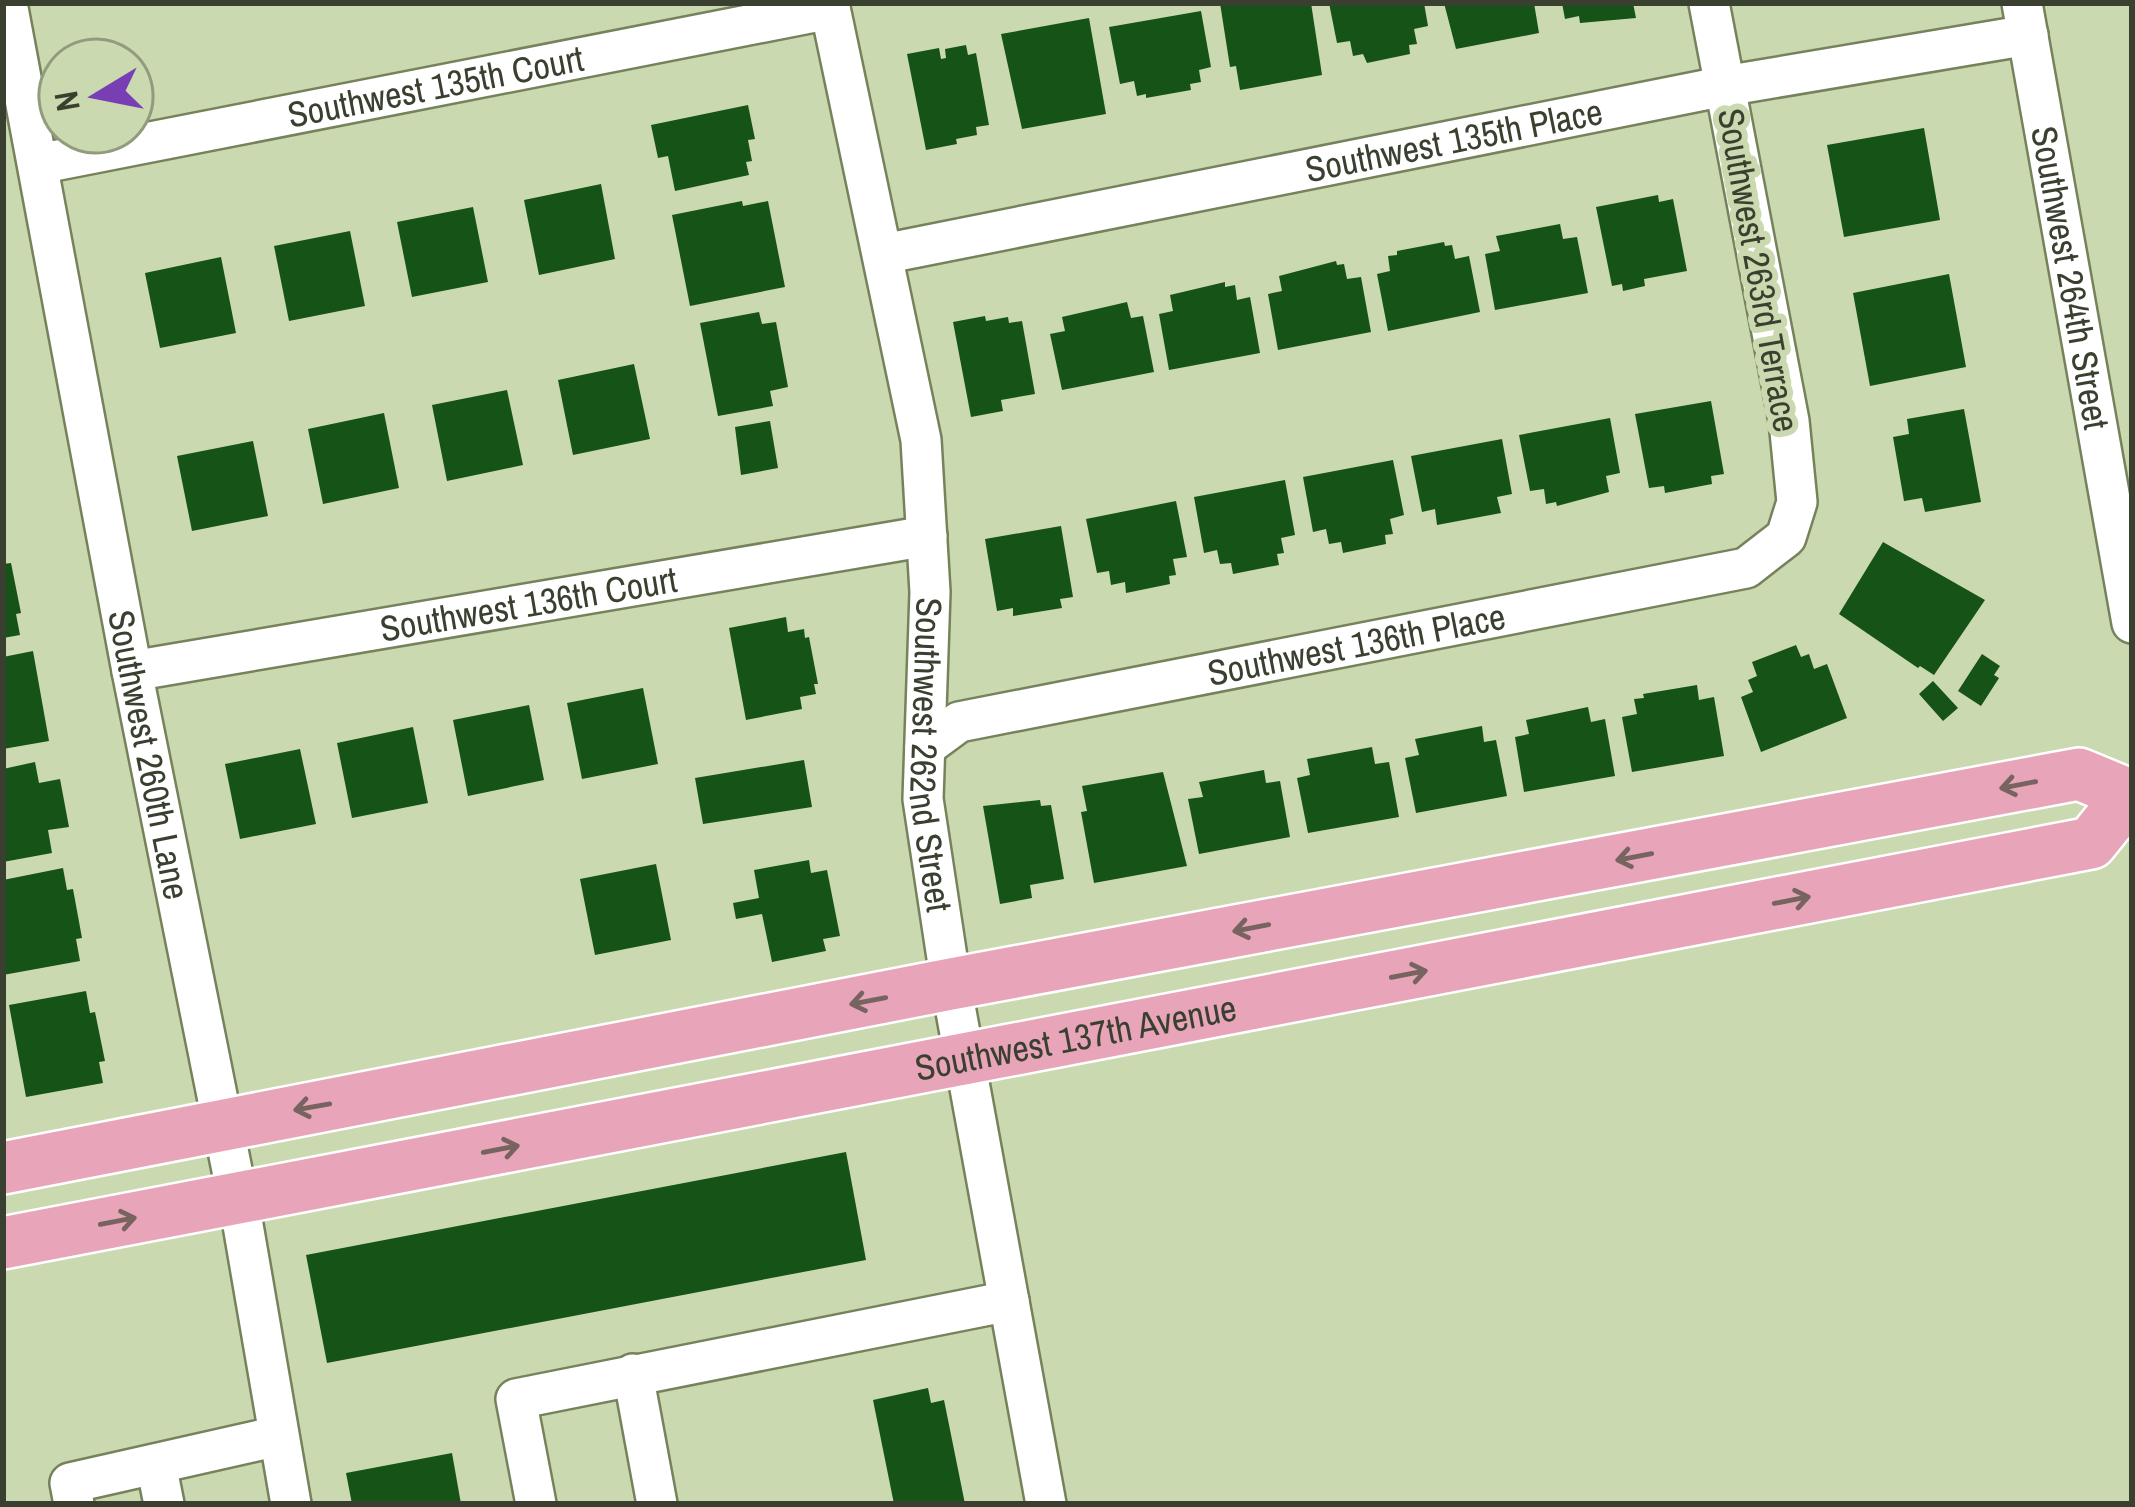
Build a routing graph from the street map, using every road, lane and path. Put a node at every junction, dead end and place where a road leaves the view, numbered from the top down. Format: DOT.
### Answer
graph roads {
  1 [pos="7,3"];
  2 [pos="1709,3"];
  3 [pos="829,6"];
  4 [pos="2025,19"];
  5 [pos="1725,86"];
  6 [pos="38,164"];
  7 [pos="883,254"];
  8 [pos="927,536"];
  9 [pos="1786,537"];
  10 [pos="2132,623"];
  11 [pos="132,671"];
  12 [pos="925,747"];
  13 [pos="2130,797"];
  14 [pos="951,984"];
  15 [pos="965,1061"];
  16 [pos="222,1124"];
  17 [pos="3,1168"];
  18 [pos="238,1198"];
  19 [pos="3,1244"];
  20 [pos="1009,1301"];
  21 [pos="633,1374"];
  22 [pos="278,1436"];
  23 [pos="156,1464"];
  24 [pos="74,1504"];
  25 [pos="164,1504"];
  26 [pos="291,1504"];
  27 [pos="536,1504"];
  28 [pos="657,1504"];
  29 [pos="1046,1504"];
  1 -- 6 [label="street, Southwest 260th Lane"];
  2 -- 5 [label="street, Southwest 263rd Terrace"];
  3 -- 6 [label="street, Southwest 135th Court"];
  3 -- 7 [label="street, Southwest 262nd Street"];
  4 -- 5 [label="street, Southwest 135th Place"];
  4 -- 10 [label="street, Southwest 264th Street"];
  5 -- 7 [label="street, Southwest 135th Place"];
  5 -- 9 [label="street, Southwest 263rd Terrace"];
  6 -- 11 [label="street, Southwest 260th Lane"];
  7 -- 8 [label="street, Southwest 262nd Street"];
  8 -- 11 [label="street, Southwest 136th Court"];
  8 -- 12 [label="street, Southwest 262nd Street"];
  9 -- 12 [label="street, Southwest 136th Place"];
  11 -- 16 [label="street, Southwest 260th Lane"];
  12 -- 14 [label="street, Southwest 262nd Street"];
  13 -- 14 [label="main road, Southwest 137th Avenue, one-way"];
  15 -- 13 [label="main road, Southwest 137th Avenue, one-way"];
  14 -- 15 [label="street, Southwest 262nd Street"];
  14 -- 16 [label="main road, Southwest 137th Avenue, one-way"];
  18 -- 15 [label="main road, Southwest 137th Avenue, one-way"];
  15 -- 20 [label="street, Southwest 262nd Street"];
  16 -- 17 [label="main road, Southwest 137th Avenue"];
  16 -- 18 [label="street, Southwest 260th Lane"];
  19 -- 18 [label="main road, Southwest 137th Avenue, one-way"];
  18 -- 22 [label="street, Southwest 260th Lane"];
  20 -- 21 [label="street"];
  20 -- 29 [label="street, Southwest 262nd Street"];
  21 -- 27 [label="street"];
  21 -- 28 [label="street"];
  22 -- 23 [label="street"];
  22 -- 26 [label="street, Southwest 260th Lane"];
  23 -- 24 [label="street"];
  23 -- 25 [label="street"];
}
